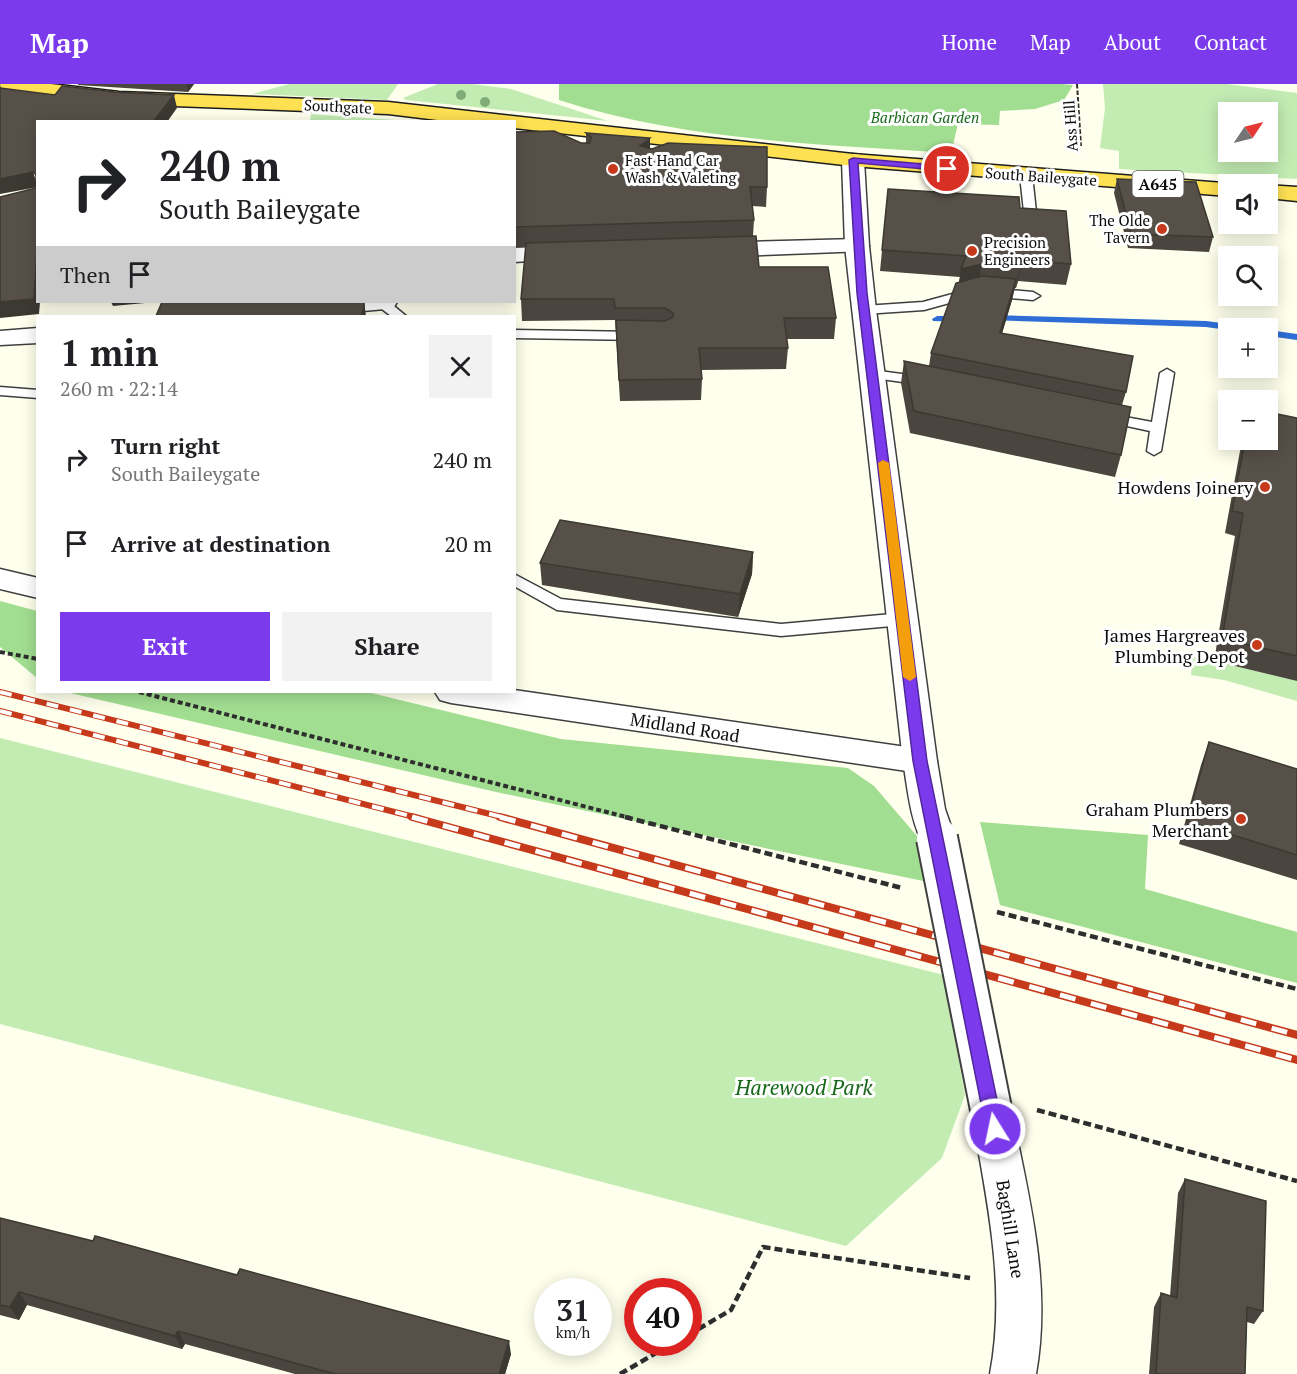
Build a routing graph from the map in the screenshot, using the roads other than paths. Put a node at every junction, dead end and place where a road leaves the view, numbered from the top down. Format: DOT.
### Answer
graph roads {
  1 [pos="1,84"];
  2 [pos="500,120"];
  3 [pos="516,122"];
  4 [pos="541,124"];
  5 [pos="556,140"];
  6 [pos="853,160"];
  7 [pos="1026,175"];
  8 [pos="1218,188"];
  9 [pos="1278,193"];
  10 [pos="1297,194"];
  11 [pos="1030,212"];
  12 [pos="857,246"];
  13 [pos="688,250"];
  14 [pos="593,252"];
  15 [pos="516,255"];
  16 [pos="1033,296"];
  17 [pos="389,307"];
  18 [pos="864,310"];
  19 [pos="252,315"];
  20 [pos="516,334"];
  21 [pos="36,335"];
  22 [pos="654,336"];
  23 [pos="0,338"];
  24 [pos="1167,373"];
  25 [pos="872,374"];
  26 [pos="940,384"];
  27 [pos="0,391"];
  28 [pos="36,394"];
  29 [pos="1089,414"];
  30 [pos="1158,428"];
  31 [pos="1154,451"];
  32 [pos="0,579"];
  33 [pos="516,580"];
  34 [pos="36,588"];
  35 [pos="532,589"];
  36 [pos="516,592"];
  37 [pos="903,619"];
  38 [pos="458,693"];
  39 [pos="920,761"];
  40 [pos="1013,1374"];
  1 -- 2 [label="highway, Southgate / A645"];
  3 -- 4 [label="highway, Southgate / A645"];
  4 -- 5 [label="lane"];
  4 -- 6 [label="highway, Southgate / A645"];
  6 -- 7 [label="highway, South Baileygate / A645"];
  6 -- 12 [label="street, Baghill Lane"];
  7 -- 8 [label="highway, South Baileygate / A645"];
  7 -- 11 [label="lane"];
  9 -- 10 [label="highway"];
  12 -- 13 [label="street"];
  12 -- 18 [label="street, Baghill Lane"];
  14 -- 15 [label="street"];
  16 -- 18 [label="lane"];
  17 -- 19 [label="street"];
  18 -- 25 [label="street, Baghill Lane"];
  20 -- 22 [label="lane"];
  21 -- 23 [label="street"];
  24 -- 30 [label="lane"];
  25 -- 26 [label="lane"];
  25 -- 37 [label="street, Baghill Lane"];
  27 -- 28 [label="lane"];
  29 -- 30 [label="lane"];
  30 -- 31 [label="lane"];
  32 -- 34 [label="street"];
  33 -- 35 [label="lane"];
  35 -- 36 [label="lane"];
  35 -- 37 [label="lane"];
  37 -- 39 [label="street, Baghill Lane"];
  38 -- 39 [label="street, Midland Road"];
  39 -- 40 [label="street, Baghill Lane, bridge"];
}
